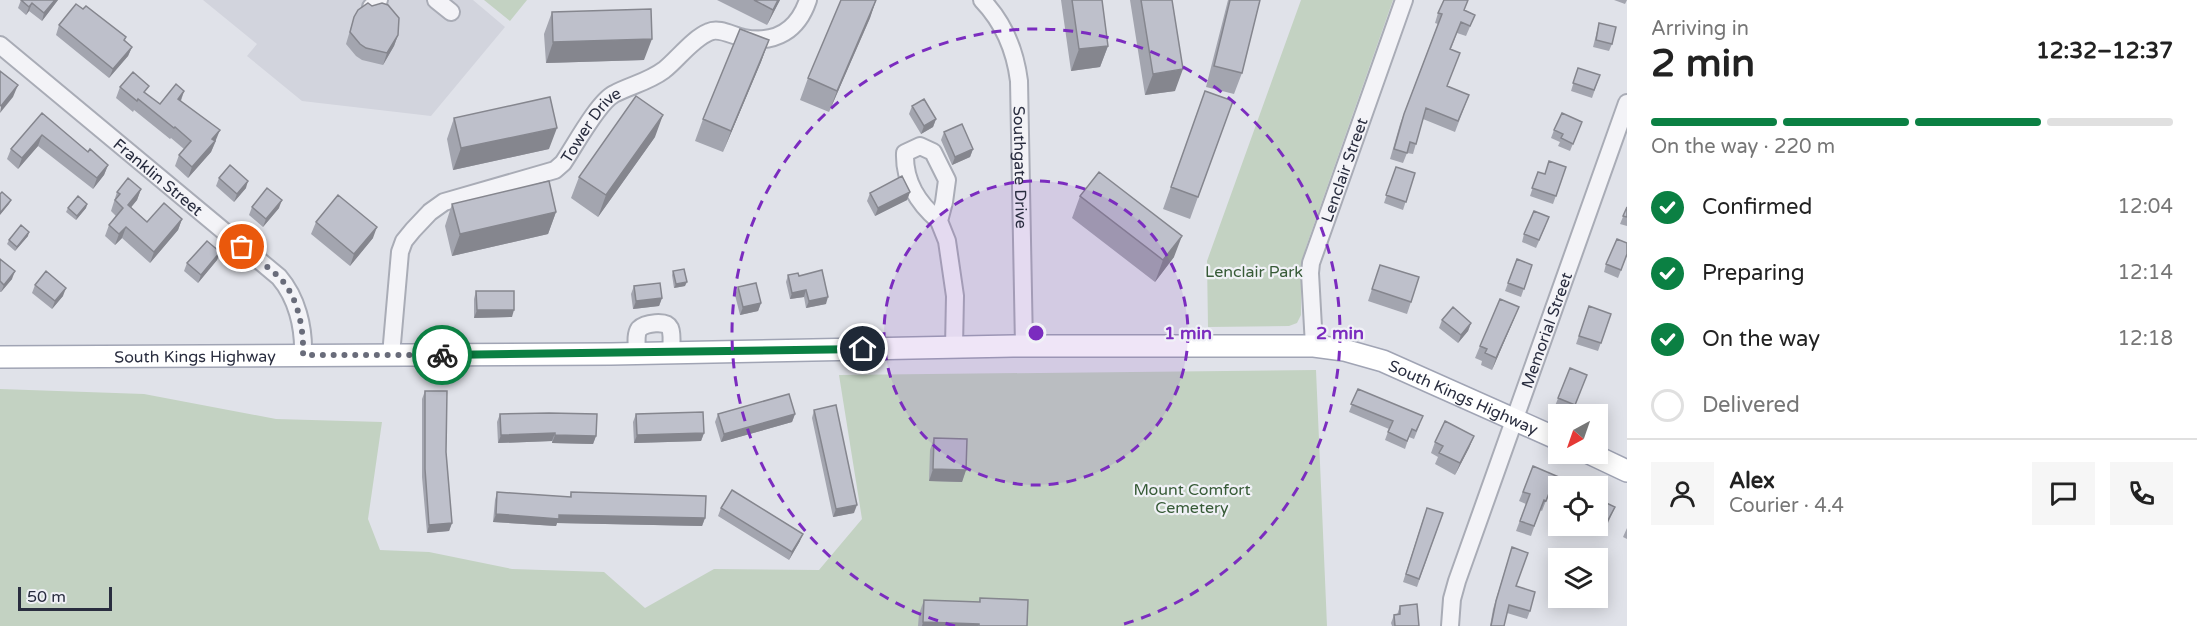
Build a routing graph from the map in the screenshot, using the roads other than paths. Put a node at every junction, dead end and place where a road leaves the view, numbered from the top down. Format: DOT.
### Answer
graph roads {
  1 [pos="436,0"];
  2 [pos="808,0"];
  3 [pos="982,0"];
  4 [pos="1404,0"];
  5 [pos="451,12"];
  6 [pos="0,45"];
  7 [pos="1627,103"];
  8 [pos="939,221"];
  9 [pos="1024,346"];
  10 [pos="1314,346"];
  11 [pos="954,347"];
  12 [pos="637,353"];
  13 [pos="671,353"];
  14 [pos="303,355"];
  15 [pos="391,355"];
  16 [pos="0,357"];
  17 [pos="1513,420"];
  18 [pos="1548,435"];
  19 [pos="1608,462"];
  20 [pos="1627,471"];
  21 [pos="1450,626"];
  1 -- 5 [label="street"];
  2 -- 15 [label="street, Tower Drive"];
  3 -- 9 [label="street, Southgate Drive"];
  4 -- 10 [label="street, Lenclair Street"];
  6 -- 14 [label="street, Franklin Street"];
  7 -- 17 [label="street, Memorial Street"];
  8 -- 11 [label="street"];
  9 -- 10 [label="main road, South Kings Highway"];
  9 -- 11 [label="main road, South Kings Highway"];
  10 -- 17 [label="main road, South Kings Highway"];
  11 -- 13 [label="main road, South Kings Highway"];
  12 -- 13 [label="main road, South Kings Highway"];
  12 -- 13 [label="street"];
  12 -- 15 [label="main road, South Kings Highway"];
  14 -- 15 [label="main road, South Kings Highway"];
  14 -- 16 [label="main road, South Kings Highway"];
  17 -- 18 [label="main road, South Kings Highway"];
  17 -- 21 [label="street, Memorial Street"];
  19 -- 20 [label="main road"];
}
